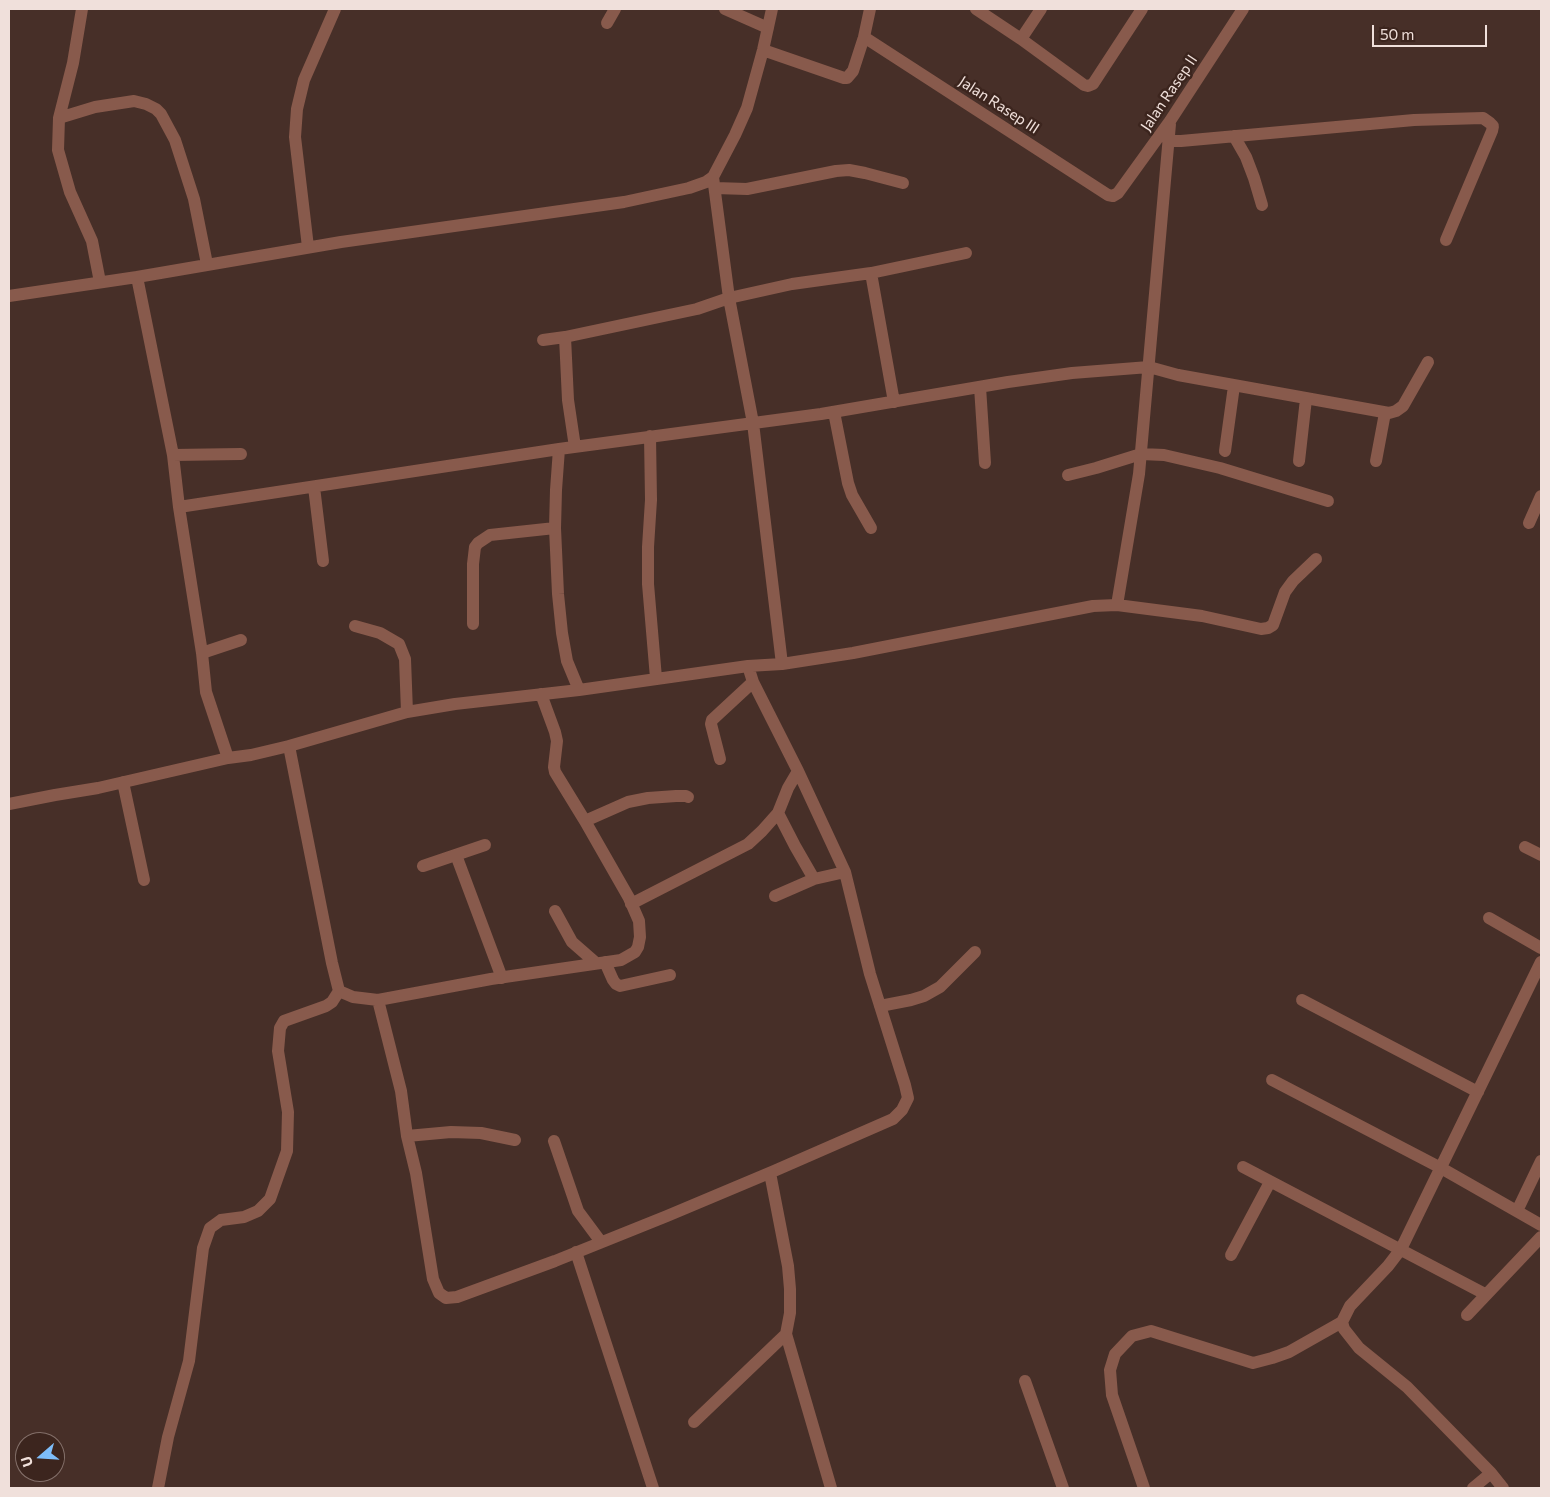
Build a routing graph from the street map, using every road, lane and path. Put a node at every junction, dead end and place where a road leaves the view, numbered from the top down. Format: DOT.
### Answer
graph roads {
  1 [pos="82,9"];
  2 [pos="335,9"];
  3 [pos="615,9"];
  4 [pos="725,9"];
  5 [pos="772,9"];
  6 [pos="870,9"];
  7 [pos="976,9"];
  8 [pos="1041,9"];
  9 [pos="1142,9"];
  10 [pos="1243,9"];
  11 [pos="607,23"];
  12 [pos="768,28"];
  13 [pos="864,37"];
  14 [pos="1021,39"];
  15 [pos="763,50"];
  16 [pos="59,118"];
  17 [pos="1170,121"];
  18 [pos="1234,136"];
  19 [pos="1168,141"];
  20 [pos="714,182"];
  21 [pos="902,183"];
  22 [pos="1118,194"];
  23 [pos="1262,205"];
  24 [pos="1446,240"];
  25 [pos="308,248"];
  26 [pos="966,253"];
  27 [pos="207,264"];
  28 [pos="871,273"];
  29 [pos="137,277"];
  30 [pos="100,282"];
  31 [pos="9,296"];
  32 [pos="729,298"];
  33 [pos="565,337"];
  34 [pos="544,340"];
  35 [pos="1428,362"];
  36 [pos="1149,367"];
  37 [pos="1234,386"];
  38 [pos="980,387"];
  39 [pos="1306,399"];
  40 [pos="894,402"];
  41 [pos="834,412"];
  42 [pos="1385,412"];
  43 [pos="753,423"];
  44 [pos="650,436"];
  45 [pos="575,446"];
  46 [pos="559,449"];
  47 [pos="1225,451"];
  48 [pos="241,454"];
  49 [pos="1141,454"];
  50 [pos="173,455"];
  51 [pos="1376,461"];
  52 [pos="1298,462"];
  53 [pos="985,463"];
  54 [pos="1068,475"];
  55 [pos="314,487"];
  56 [pos="1541,496"];
  57 [pos="1328,501"];
  58 [pos="179,507"];
  59 [pos="1529,523"];
  60 [pos="555,528"];
  61 [pos="871,528"];
  62 [pos="1316,559"];
  63 [pos="323,561"];
  64 [pos="1117,605"];
  65 [pos="474,624"];
  66 [pos="355,626"];
  67 [pos="242,640"];
  68 [pos="202,653"];
  69 [pos="782,664"];
  70 [pos="748,666"];
  71 [pos="656,678"];
  72 [pos="754,682"];
  73 [pos="579,690"];
  74 [pos="541,694"];
  75 [pos="407,712"];
  76 [pos="289,746"];
  77 [pos="228,758"];
  78 [pos="720,759"];
  79 [pos="798,771"];
  80 [pos="123,782"];
  81 [pos="688,797"];
  82 [pos="9,804"];
  83 [pos="778,813"];
  84 [pos="585,821"];
  85 [pos="485,845"];
  86 [pos="1526,846"];
  87 [pos="456,855"];
  88 [pos="1541,856"];
  89 [pos="423,866"];
  90 [pos="845,872"];
  91 [pos="814,879"];
  92 [pos="144,880"];
  93 [pos="775,896"];
  94 [pos="632,904"];
  95 [pos="555,911"];
  96 [pos="1488,918"];
  97 [pos="1541,948"];
  98 [pos="975,952"];
  99 [pos="1541,962"];
  100 [pos="601,963"];
  101 [pos="670,975"];
  102 [pos="502,978"];
  103 [pos="340,991"];
  104 [pos="378,1000"];
  105 [pos="1302,1000"];
  106 [pos="880,1006"];
  107 [pos="1272,1080"];
  108 [pos="1478,1092"];
  109 [pos="407,1136"];
  110 [pos="515,1140"];
  111 [pos="554,1140"];
  112 [pos="1541,1161"];
  113 [pos="1243,1167"];
  114 [pos="1441,1168"];
  115 [pos="770,1173"];
  116 [pos="1270,1182"];
  117 [pos="1517,1211"];
  118 [pos="1541,1226"];
  119 [pos="1541,1237"];
  120 [pos="601,1242"];
  121 [pos="1401,1249"];
  122 [pos="576,1252"];
  123 [pos="1231,1255"];
  124 [pos="1485,1294"];
  125 [pos="1467,1315"];
  126 [pos="1342,1322"];
  127 [pos="786,1334"];
  128 [pos="1025,1381"];
  129 [pos="694,1422"];
  130 [pos="1491,1473"];
  131 [pos="158,1488"];
  132 [pos="653,1488"];
  133 [pos="831,1488"];
  134 [pos="1064,1488"];
  135 [pos="1144,1488"];
  136 [pos="1473,1488"];
  137 [pos="1504,1488"];
  1 -- 16 [label="street"];
  2 -- 25 [label="street"];
  3 -- 11 [label="street"];
  4 -- 12 [label="street"];
  5 -- 12 [label="street"];
  6 -- 13 [label="street"];
  7 -- 14 [label="street"];
  8 -- 14 [label="street"];
  9 -- 14 [label="street"];
  10 -- 17 [label="street, Jalan Rasep II"];
  12 -- 15 [label="street"];
  13 -- 15 [label="street"];
  13 -- 22 [label="street, Jalan Rasep III"];
  15 -- 20 [label="street"];
  16 -- 27 [label="street"];
  16 -- 30 [label="street"];
  17 -- 19 [label="street"];
  17 -- 22 [label="street, Jalan Rasep II"];
  18 -- 19 [label="street"];
  18 -- 23 [label="street"];
  18 -- 24 [label="street"];
  19 -- 36 [label="street"];
  20 -- 21 [label="street"];
  20 -- 25 [label="street"];
  20 -- 32 [label="street"];
  25 -- 27 [label="street"];
  26 -- 28 [label="street"];
  27 -- 29 [label="street"];
  28 -- 32 [label="street"];
  28 -- 40 [label="street"];
  29 -- 30 [label="street"];
  29 -- 50 [label="street"];
  30 -- 31 [label="street"];
  32 -- 33 [label="street"];
  32 -- 43 [label="street"];
  33 -- 34 [label="street"];
  33 -- 45 [label="street"];
  35 -- 42 [label="street"];
  36 -- 37 [label="street"];
  36 -- 38 [label="street"];
  36 -- 49 [label="street"];
  37 -- 39 [label="street"];
  37 -- 47 [label="street"];
  38 -- 40 [label="street"];
  38 -- 53 [label="street"];
  39 -- 42 [label="street"];
  39 -- 52 [label="street"];
  40 -- 41 [label="street"];
  41 -- 43 [label="street"];
  41 -- 61 [label="street"];
  42 -- 51 [label="street"];
  43 -- 44 [label="street"];
  43 -- 69 [label="street"];
  44 -- 45 [label="street"];
  44 -- 71 [label="street"];
  45 -- 46 [label="street"];
  46 -- 55 [label="street"];
  46 -- 60 [label="street"];
  48 -- 50 [label="street"];
  49 -- 54 [label="street"];
  49 -- 57 [label="street"];
  49 -- 64 [label="street"];
  50 -- 58 [label="street"];
  55 -- 58 [label="street"];
  55 -- 63 [label="street"];
  56 -- 59 [label="street"];
  58 -- 68 [label="street"];
  60 -- 65 [label="street"];
  60 -- 73 [label="street"];
  62 -- 64 [label="street"];
  64 -- 69 [label="street"];
  66 -- 75 [label="street"];
  67 -- 68 [label="street"];
  68 -- 77 [label="street"];
  69 -- 70 [label="street"];
  70 -- 71 [label="street"];
  70 -- 72 [label="street"];
  71 -- 73 [label="street"];
  72 -- 78 [label="street"];
  72 -- 79 [label="street"];
  73 -- 74 [label="street"];
  74 -- 75 [label="street"];
  74 -- 84 [label="street"];
  75 -- 76 [label="street"];
  76 -- 77 [label="street"];
  76 -- 103 [label="street"];
  77 -- 80 [label="street"];
  79 -- 83 [label="street"];
  79 -- 90 [label="street"];
  80 -- 82 [label="street"];
  80 -- 92 [label="street"];
  81 -- 84 [label="street"];
  83 -- 91 [label="street"];
  83 -- 94 [label="street"];
  84 -- 94 [label="street"];
  85 -- 87 [label="street"];
  86 -- 88 [label="street"];
  87 -- 89 [label="street"];
  87 -- 102 [label="street"];
  90 -- 91 [label="street"];
  90 -- 106 [label="street"];
  91 -- 93 [label="street"];
  94 -- 100 [label="street"];
  95 -- 100 [label="street"];
  96 -- 97 [label="street"];
  98 -- 106 [label="street"];
  99 -- 108 [label="street"];
  100 -- 101 [label="street"];
  100 -- 102 [label="street"];
  102 -- 104 [label="street"];
  103 -- 104 [label="street"];
  103 -- 131 [label="street"];
  104 -- 109 [label="street"];
  105 -- 108 [label="street"];
  106 -- 115 [label="street"];
  107 -- 114 [label="street"];
  108 -- 114 [label="street"];
  109 -- 110 [label="street"];
  109 -- 122 [label="street"];
  111 -- 120 [label="street"];
  112 -- 117 [label="street"];
  113 -- 116 [label="street"];
  114 -- 117 [label="street"];
  114 -- 121 [label="street"];
  115 -- 120 [label="street"];
  115 -- 127 [label="street"];
  116 -- 121 [label="street"];
  116 -- 123 [label="street"];
  117 -- 118 [label="street"];
  119 -- 124 [label="street"];
  120 -- 122 [label="street"];
  121 -- 124 [label="street"];
  121 -- 126 [label="street"];
  122 -- 132 [label="street"];
  124 -- 125 [label="street"];
  126 -- 130 [label="street"];
  126 -- 135 [label="street"];
  127 -- 129 [label="street"];
  127 -- 133 [label="street"];
  128 -- 134 [label="street"];
  130 -- 136 [label="street"];
  130 -- 137 [label="street"];
}
